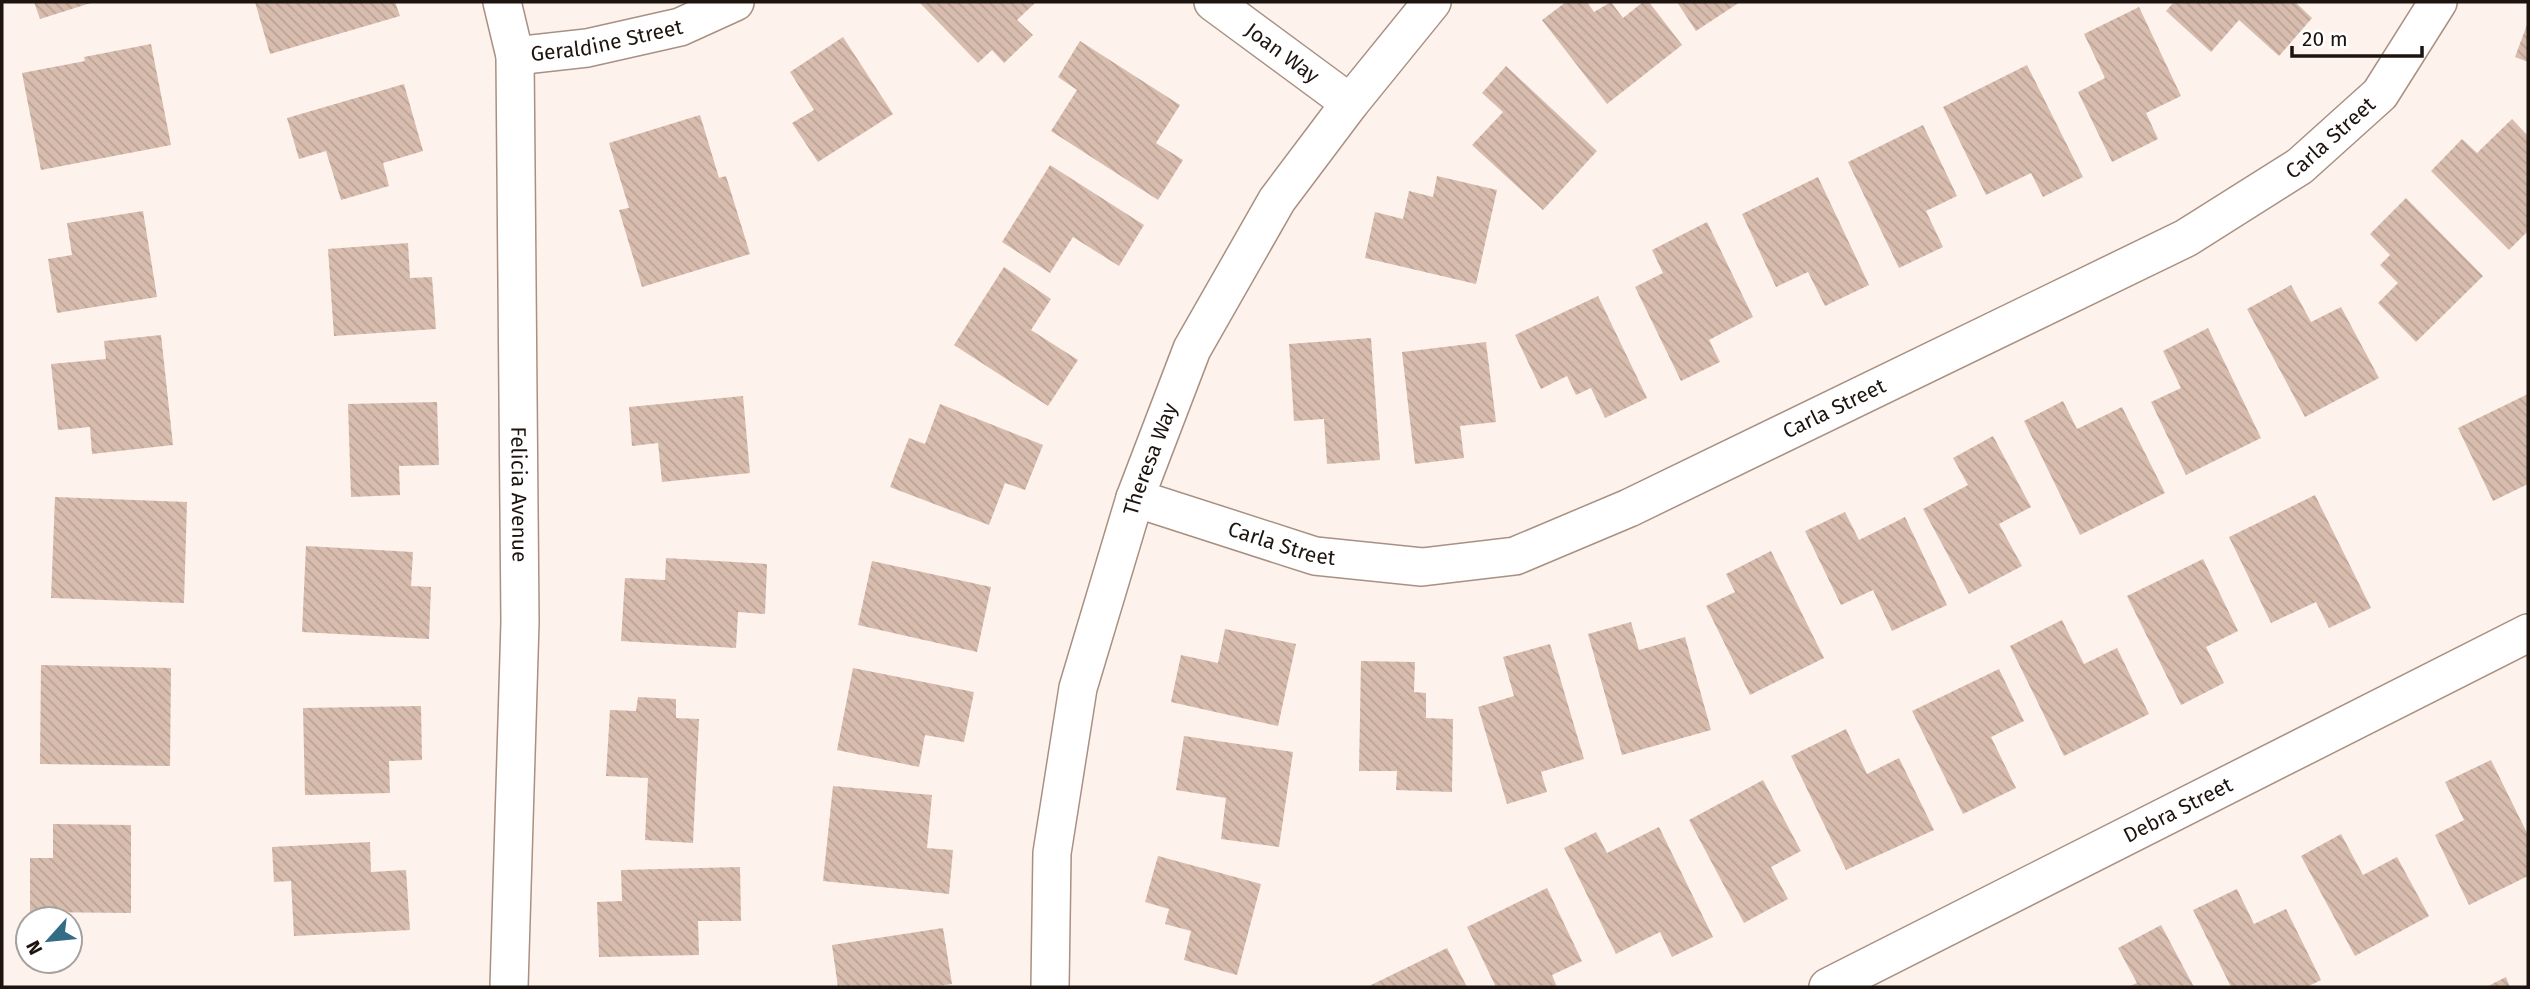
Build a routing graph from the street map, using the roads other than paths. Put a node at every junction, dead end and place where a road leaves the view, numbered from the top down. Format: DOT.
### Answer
graph roads {
  1 [pos="502,2"];
  2 [pos="735,2"];
  3 [pos="1213,2"];
  4 [pos="1432,2"];
  5 [pos="2438,2"];
  6 [pos="515,56"];
  7 [pos="1350,103"];
  8 [pos="1135,498"];
  9 [pos="2528,633"];
  10 [pos="509,987"];
  11 [pos="1050,987"];
  12 [pos="1828,987"];
  1 -- 6 [label="street, Felicia Avenue"];
  2 -- 6 [label="street, Geraldine Street"];
  3 -- 7 [label="street, Joan Way"];
  4 -- 7 [label="street, Theresa Way"];
  5 -- 8 [label="street, Carla Street"];
  6 -- 10 [label="street, Felicia Avenue"];
  7 -- 8 [label="street, Theresa Way"];
  8 -- 11 [label="street, Theresa Way"];
  9 -- 12 [label="street, Debra Street"];
}
